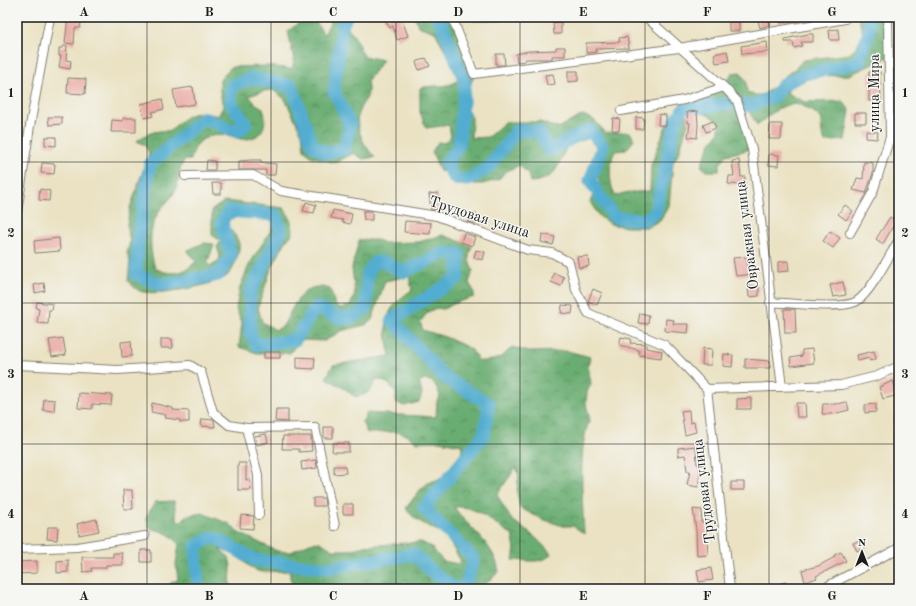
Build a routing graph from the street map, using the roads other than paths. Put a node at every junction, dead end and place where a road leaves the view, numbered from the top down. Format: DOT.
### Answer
graph roads {
  1 [pos="50,17"];
  2 [pos="452,17"];
  3 [pos="503,17"];
  4 [pos="646,17"];
  5 [pos="888,17"];
  6 [pos="844,19"];
  7 [pos="679,48"];
  8 [pos="724,87"];
  9 [pos="621,111"];
  10 [pos="890,137"];
  11 [pos="899,143"];
  12 [pos="185,176"];
  13 [pos="17,212"];
  14 [pos="850,233"];
  15 [pos="899,240"];
  16 [pos="770,302"];
  17 [pos="17,365"];
  18 [pos="899,366"];
  19 [pos="782,387"];
  20 [pos="707,389"];
  21 [pos="246,428"];
  22 [pos="259,514"];
  23 [pos="335,526"];
  24 [pos="145,536"];
  25 [pos="899,548"];
  26 [pos="17,549"];
  27 [pos="730,589"];
  28 [pos="822,589"];
  1 -- 13 [label="street"];
  2 -- 3 [label="street"];
  2 -- 7 [label="street"];
  4 -- 7 [label="street, Овражная улица"];
  5 -- 10 [label="street, улица Мира"];
  6 -- 7 [label="street"];
  7 -- 8 [label="street, Овражная улица"];
  8 -- 9 [label="street"];
  8 -- 16 [label="street, Овражная улица"];
  10 -- 11 [label="street"];
  10 -- 14 [label="street, улица Мира"];
  12 -- 20 [label="street, Трудовая улица"];
  15 -- 16 [label="street"];
  16 -- 19 [label="street, Овражная улица"];
  17 -- 21 [label="street"];
  18 -- 19 [label="street"];
  19 -- 20 [label="street"];
  20 -- 27 [label="street, Трудовая улица"];
  21 -- 22 [label="street"];
  21 -- 23 [label="street"];
  24 -- 26 [label="street"];
  25 -- 28 [label="street"];
}
